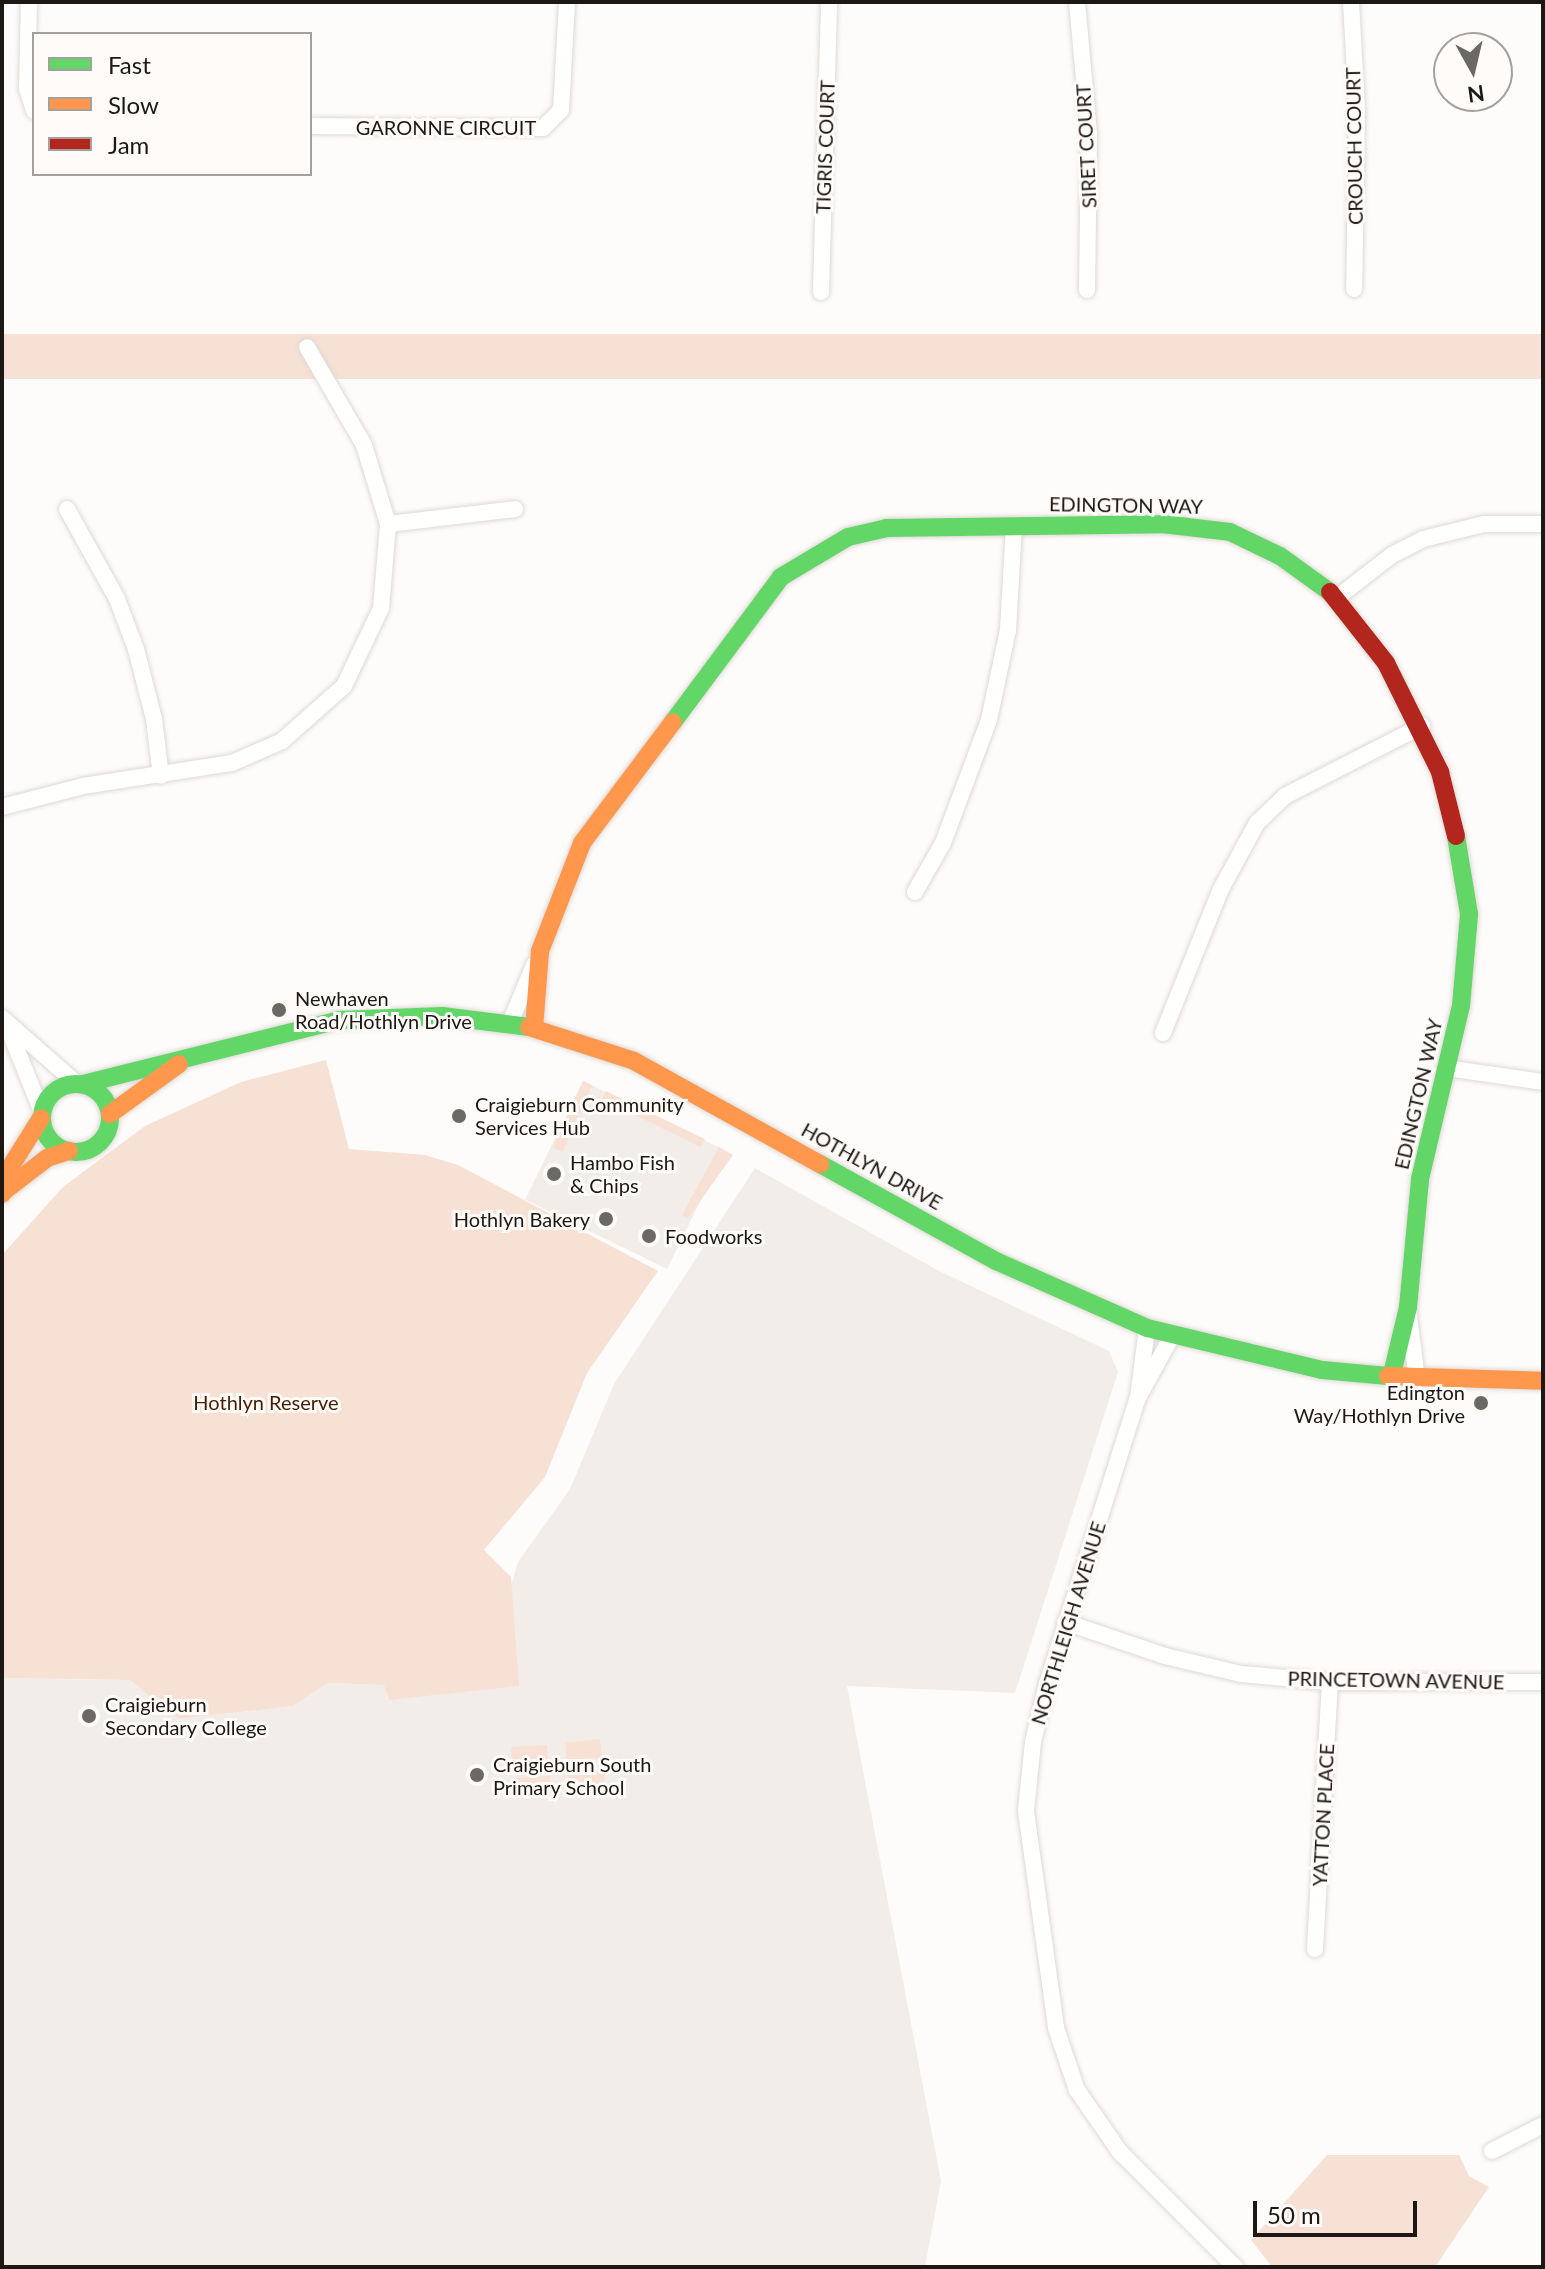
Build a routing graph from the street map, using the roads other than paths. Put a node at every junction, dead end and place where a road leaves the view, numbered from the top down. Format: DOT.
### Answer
graph roads {
  1 [pos="29,2"];
  2 [pos="567,2"];
  3 [pos="829,2"];
  4 [pos="1077,2"];
  5 [pos="1351,2"];
  6 [pos="32,105"];
  7 [pos="312,126"];
  8 [pos="1354,289"];
  9 [pos="1087,290"];
  10 [pos="821,292"];
  11 [pos="307,347"];
  12 [pos="67,509"];
  13 [pos="515,509"];
  14 [pos="388,524"];
  15 [pos="1543,524"];
  16 [pos="1014,525"];
  17 [pos="1338,597"];
  18 [pos="1422,726"];
  19 [pos="161,776"];
  20 [pos="2,807"];
  21 [pos="915,892"];
  22 [pos="540,951"];
  23 [pos="4,1021"];
  24 [pos="510,1023"];
  25 [pos="534,1028"];
  26 [pos="1163,1033"];
  27 [pos="183,1061"];
  28 [pos="1447,1068"];
  29 [pos="1543,1082"];
  30 [pos="80,1084"];
  31 [pos="110,1114"];
  32 [pos="42,1115"];
  33 [pos="69,1151"];
  34 [pos="2,1193"];
  35 [pos="1408,1307"];
  36 [pos="1147,1328"];
  37 [pos="1172,1336"];
  38 [pos="1391,1378"];
  39 [pos="1417,1379"];
  40 [pos="1543,1381"];
  41 [pos="1138,1397"];
  42 [pos="1065,1622"];
  43 [pos="1330,1682"];
  44 [pos="1543,1682"];
  45 [pos="1315,1949"];
  46 [pos="1543,2125"];
  47 [pos="1492,2151"];
  48 [pos="1235,2267"];
  1 -- 6 [label="street"];
  2 -- 7 [label="street, GARONNE CIRCUIT"];
  3 -- 10 [label="street, TIGRIS COURT"];
  4 -- 9 [label="street, SIRET COURT"];
  5 -- 8 [label="street, CROUCH COURT"];
  11 -- 14 [label="street"];
  12 -- 19 [label="street"];
  13 -- 14 [label="street"];
  14 -- 19 [label="street"];
  15 -- 17 [label="street"];
  16 -- 17 [label="street, EDINGTON WAY"];
  16 -- 21 [label="street"];
  16 -- 22 [label="street, EDINGTON WAY"];
  17 -- 18 [label="street, EDINGTON WAY"];
  18 -- 26 [label="street"];
  18 -- 28 [label="street, EDINGTON WAY"];
  19 -- 20 [label="street"];
  22 -- 24 [label="street"];
  22 -- 25 [label="street, EDINGTON WAY"];
  23 -- 30 [label="street"];
  23 -- 32 [label="street"];
  24 -- 25 [label="street, HOTHLYN DRIVE"];
  24 -- 27 [label="street, HOTHLYN DRIVE"];
  25 -- 36 [label="street, HOTHLYN DRIVE"];
  27 -- 30 [label="street, HOTHLYN DRIVE"];
  27 -- 31 [label="street, HOTHLYN DRIVE"];
  28 -- 29 [label="street"];
  28 -- 35 [label="street, EDINGTON WAY"];
  30 -- 31 [label="street"];
  30 -- 32 [label="street"];
  31 -- 33 [label="street"];
  32 -- 33 [label="street"];
  32 -- 34 [label="street"];
  33 -- 34 [label="street"];
  35 -- 38 [label="street, EDINGTON WAY"];
  35 -- 39 [label="street, EDINGTON WAY"];
  36 -- 37 [label="street, HOTHLYN DRIVE"];
  36 -- 41 [label="street, NORTHLEIGH AVENUE"];
  37 -- 38 [label="street, HOTHLYN DRIVE"];
  37 -- 41 [label="street, NORTHLEIGH AVENUE"];
  38 -- 39 [label="street, HOTHLYN DRIVE"];
  39 -- 40 [label="street, HOTHLYN DRIVE"];
  41 -- 42 [label="street, NORTHLEIGH AVENUE"];
  42 -- 43 [label="street, PRINCETOWN AVENUE"];
  42 -- 48 [label="street, NORTHLEIGH AVENUE"];
  43 -- 44 [label="street, PRINCETOWN AVENUE"];
  43 -- 45 [label="street, YATTON PLACE"];
  46 -- 47 [label="street"];
}
